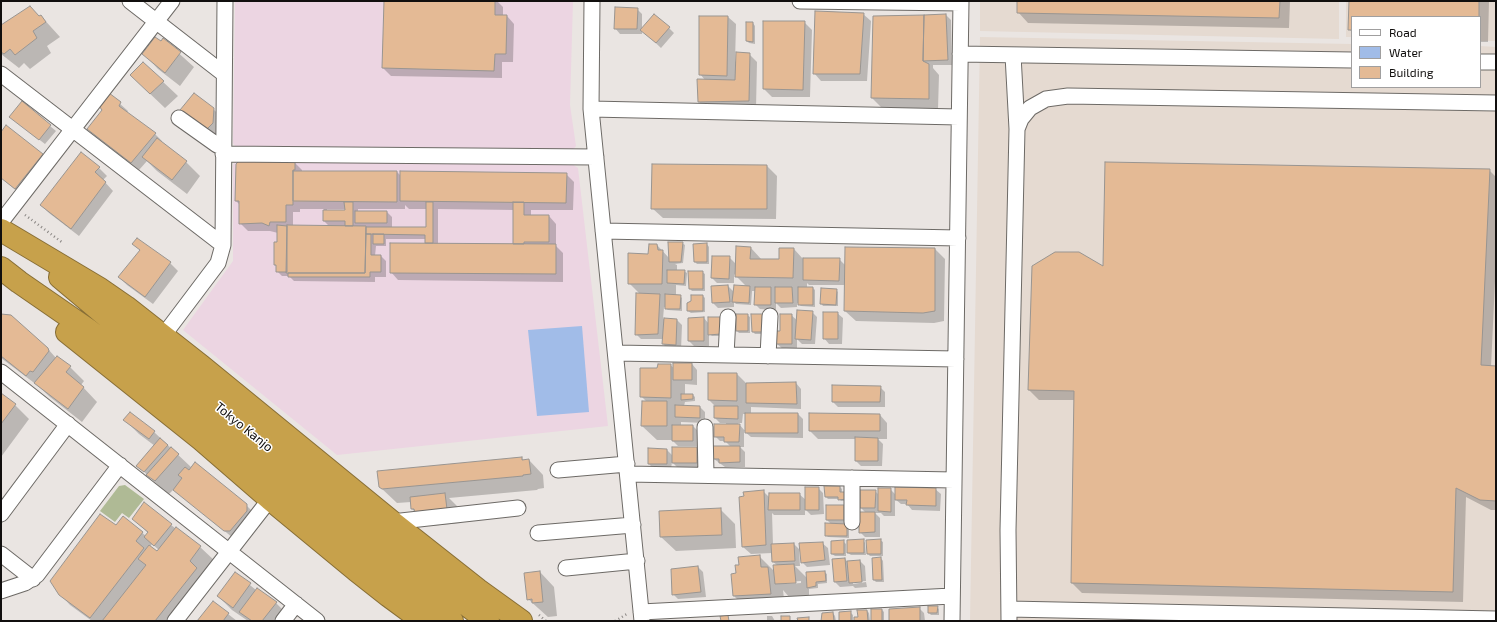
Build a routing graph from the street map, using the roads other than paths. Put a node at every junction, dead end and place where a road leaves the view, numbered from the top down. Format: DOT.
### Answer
graph roads {
  1 [pos="130,1"];
  2 [pos="172,1"];
  3 [pos="225,1"];
  4 [pos="592,1"];
  5 [pos="800,1"];
  6 [pos="961,2"];
  7 [pos="156,21"];
  8 [pos="960,54"];
  9 [pos="1013,55"];
  10 [pos="1351,60"];
  11 [pos="1481,62"];
  12 [pos="1496,62"];
  13 [pos="1,74"];
  14 [pos="224,74"];
  15 [pos="1496,103"];
  16 [pos="591,109"];
  17 [pos="959,117"];
  18 [pos="179,118"];
  19 [pos="72,129"];
  20 [pos="1017,129"];
  21 [pos="223,150"];
  22 [pos="596,158"];
  23 [pos="1,222"];
  24 [pos="1,230"];
  25 [pos="603,231"];
  26 [pos="958,238"];
  27 [pos="223,245"];
  28 [pos="1,268"];
  29 [pos="19,282"];
  30 [pos="770,316"];
  31 [pos="728,317"];
  32 [pos="163,336"];
  33 [pos="616,352"];
  34 [pos="726,355"];
  35 [pos="768,356"];
  36 [pos="956,359"];
  37 [pos="1,372"];
  38 [pos="68,424"];
  39 [pos="705,427"];
  40 [pos="120,465"];
  41 [pos="628,469"];
  42 [pos="558,470"];
  43 [pos="706,476"];
  44 [pos="852,478"];
  45 [pos="954,480"];
  46 [pos="270,499"];
  47 [pos="518,508"];
  48 [pos="1,514"];
  49 [pos="392,522"];
  50 [pos="852,522"];
  51 [pos="633,525"];
  52 [pos="538,533"];
  53 [pos="229,551"];
  54 [pos="1,554"];
  55 [pos="637,561"];
  56 [pos="396,563"];
  57 [pos="566,568"];
  58 [pos="33,579"];
  59 [pos="1,591"];
  60 [pos="952,596"];
  61 [pos="296,604"];
  62 [pos="1009,615"];
  63 [pos="527,616"];
  64 [pos="642,617"];
  65 [pos="1496,619"];
  66 [pos="175,621"];
  67 [pos="283,621"];
  68 [pos="317,621"];
  69 [pos="422,621"];
  70 [pos="452,621"];
  71 [pos="488,621"];
  72 [pos="952,621"];
  1 -- 7 [label="street"];
  2 -- 7 [label="street"];
  3 -- 14 [label="street"];
  4 -- 16 [label="street"];
  5 -- 6 [label="street"];
  6 -- 8 [label="street"];
  7 -- 14 [label="street"];
  7 -- 19 [label="street"];
  8 -- 9 [label="street"];
  8 -- 17 [label="street"];
  9 -- 10 [label="street"];
  9 -- 20 [label="street"];
  11 -- 12 [label="street"];
  13 -- 19 [label="street"];
  14 -- 21 [label="street"];
  15 -- 20 [label="street"];
  16 -- 17 [label="street"];
  16 -- 22 [label="street"];
  17 -- 26 [label="street"];
  18 -- 21 [label="street"];
  19 -- 23 [label="street"];
  19 -- 27 [label="street"];
  20 -- 62 [label="street"];
  21 -- 22 [label="street"];
  21 -- 27 [label="street"];
  22 -- 25 [label="street"];
  24 -- 32 [label="highway"];
  24 -- 56 [label="highway, Tokyo Kanjo"];
  25 -- 26 [label="street"];
  25 -- 33 [label="street"];
  26 -- 36 [label="street"];
  27 -- 32 [label="street"];
  28 -- 29 [label="highway, Tokyo Kanjo"];
  29 -- 46 [label="highway"];
  29 -- 56 [label="highway, Tokyo Kanjo"];
  30 -- 35 [label="street"];
  31 -- 34 [label="street"];
  32 -- 49 [label="highway"];
  33 -- 34 [label="street"];
  33 -- 41 [label="street"];
  34 -- 35 [label="street"];
  35 -- 36 [label="street"];
  36 -- 45 [label="street"];
  37 -- 38 [label="street"];
  38 -- 40 [label="street"];
  38 -- 48 [label="street"];
  39 -- 43 [label="street"];
  40 -- 53 [label="street"];
  40 -- 58 [label="street"];
  41 -- 42 [label="street"];
  41 -- 43 [label="street"];
  41 -- 51 [label="street"];
  43 -- 44 [label="street"];
  44 -- 45 [label="street"];
  44 -- 50 [label="street"];
  45 -- 60 [label="street"];
  46 -- 53 [label="street"];
  46 -- 69 [label="highway"];
  47 -- 49 [label="street"];
  49 -- 63 [label="highway"];
  51 -- 52 [label="street"];
  51 -- 55 [label="street"];
  53 -- 61 [label="street"];
  53 -- 66 [label="street"];
  54 -- 58 [label="street"];
  55 -- 57 [label="street"];
  55 -- 64 [label="street"];
  56 -- 70 [label="highway, Tokyo Kanjo"];
  56 -- 71 [label="highway, Tokyo Kanjo"];
  58 -- 59 [label="street"];
  60 -- 64 [label="street"];
  60 -- 72 [label="street"];
  61 -- 67 [label="street"];
  61 -- 68 [label="street"];
  62 -- 65 [label="street"];
}
